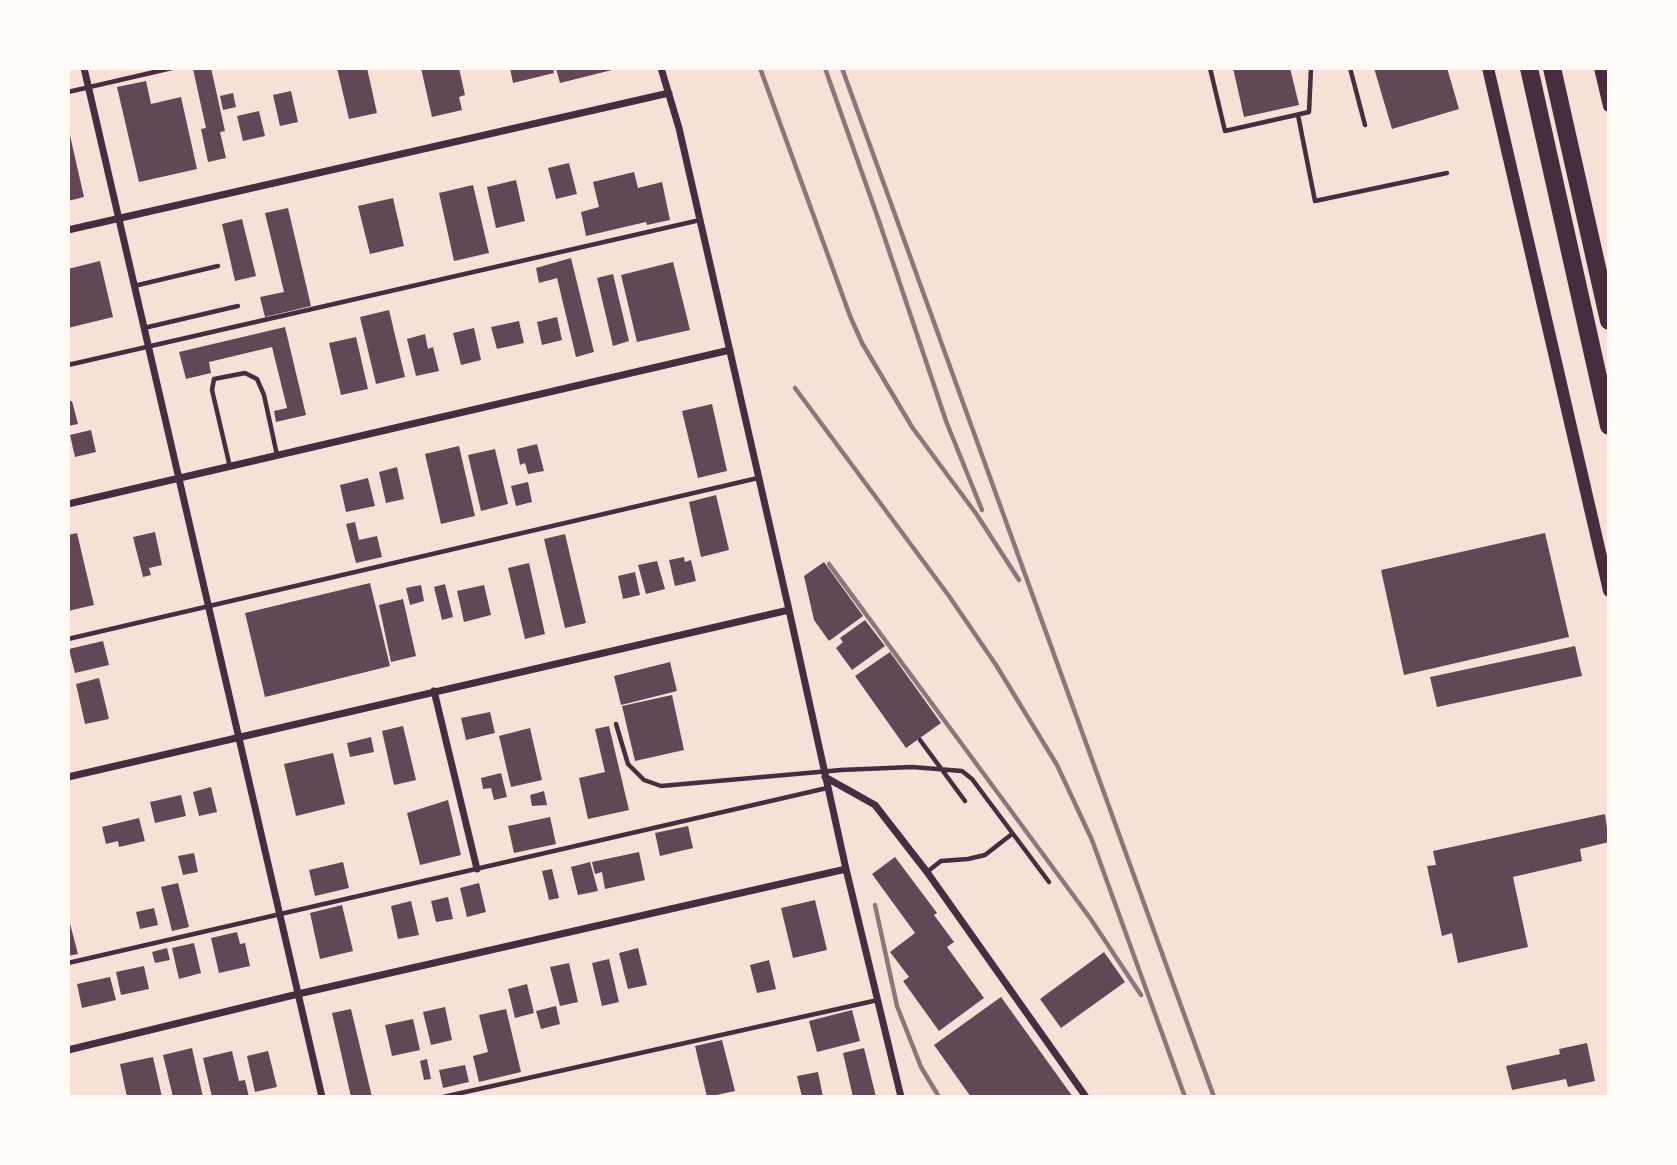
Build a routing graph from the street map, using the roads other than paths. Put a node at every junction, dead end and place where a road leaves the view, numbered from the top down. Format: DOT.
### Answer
graph roads {
  1 [pos="84,68"];
  2 [pos="172,68"];
  3 [pos="661,68"];
  4 [pos="1210,68"];
  5 [pos="1311,68"];
  6 [pos="1350,68"];
  7 [pos="1488,68"];
  8 [pos="1529,68"];
  9 [pos="1552,68"];
  10 [pos="1601,68"];
  11 [pos="89,88"];
  12 [pos="68,92"];
  13 [pos="669,93"];
  14 [pos="1609,106"];
  15 [pos="1298,115"];
  16 [pos="1365,125"];
  17 [pos="1447,173"];
  18 [pos="117,218"];
  19 [pos="700,220"];
  20 [pos="68,230"];
  21 [pos="218,266"];
  22 [pos="133,286"];
  23 [pos="238,306"];
  24 [pos="1609,321"];
  25 [pos="143,329"];
  26 [pos="148,347"];
  27 [pos="730,350"];
  28 [pos="68,365"];
  29 [pos="1609,426"];
  30 [pos="277,456"];
  31 [pos="230,467"];
  32 [pos="180,478"];
  33 [pos="758,478"];
  34 [pos="68,503"];
  35 [pos="1609,591"];
  36 [pos="208,605"];
  37 [pos="789,610"];
  38 [pos="68,639"];
  39 [pos="434,691"];
  40 [pos="616,724"];
  41 [pos="240,738"];
  42 [pos="920,740"];
  43 [pos="941,769"];
  44 [pos="824,774"];
  45 [pos="68,777"];
  46 [pos="827,788"];
  47 [pos="965,801"];
  48 [pos="1012,834"];
  49 [pos="477,869"];
  50 [pos="846,869"];
  51 [pos="928,872"];
  52 [pos="1049,882"];
  53 [pos="280,914"];
  54 [pos="68,963"];
  55 [pos="298,994"];
  56 [pos="877,1000"];
  57 [pos="68,1049"];
  58 [pos="322,1097"];
  59 [pos="443,1097"];
  60 [pos="901,1097"];
  61 [pos="1086,1097"];
  1 -- 11 [label="street"];
  2 -- 11 [label="lane"];
  3 -- 13 [label="street"];
  4 -- 15 [label="lane"];
  5 -- 15 [label="lane"];
  6 -- 16 [label="lane"];
  7 -- 35 [label="main road"];
  8 -- 29 [label="highway"];
  9 -- 24 [label="highway"];
  10 -- 14 [label="main road"];
  11 -- 12 [label="lane"];
  11 -- 18 [label="street"];
  13 -- 18 [label="street"];
  13 -- 19 [label="street"];
  15 -- 17 [label="lane"];
  18 -- 20 [label="street"];
  18 -- 22 [label="street"];
  19 -- 26 [label="lane"];
  19 -- 27 [label="street"];
  21 -- 22 [label="lane"];
  22 -- 25 [label="street"];
  23 -- 25 [label="lane"];
  25 -- 26 [label="street"];
  26 -- 28 [label="lane"];
  26 -- 32 [label="street"];
  27 -- 30 [label="street"];
  27 -- 33 [label="street"];
  30 -- 31 [label="street"];
  30 -- 31 [label="lane"];
  31 -- 32 [label="street"];
  32 -- 34 [label="street"];
  32 -- 36 [label="street"];
  33 -- 36 [label="lane"];
  33 -- 37 [label="street"];
  36 -- 38 [label="lane"];
  36 -- 41 [label="street"];
  37 -- 39 [label="street"];
  37 -- 44 [label="street"];
  39 -- 41 [label="street"];
  39 -- 49 [label="street"];
  40 -- 44 [label="lane"];
  41 -- 45 [label="street"];
  41 -- 53 [label="street"];
  42 -- 43 [label="lane"];
  43 -- 44 [label="lane"];
  43 -- 47 [label="lane"];
  43 -- 48 [label="lane"];
  44 -- 46 [label="street"];
  44 -- 51 [label="street"];
  46 -- 49 [label="lane"];
  46 -- 50 [label="street"];
  48 -- 51 [label="lane"];
  48 -- 52 [label="lane"];
  49 -- 53 [label="lane"];
  50 -- 55 [label="street"];
  50 -- 56 [label="street"];
  51 -- 61 [label="street"];
  53 -- 54 [label="lane"];
  53 -- 55 [label="street"];
  55 -- 57 [label="street"];
  55 -- 58 [label="street"];
  56 -- 59 [label="lane"];
  56 -- 60 [label="street"];
}
